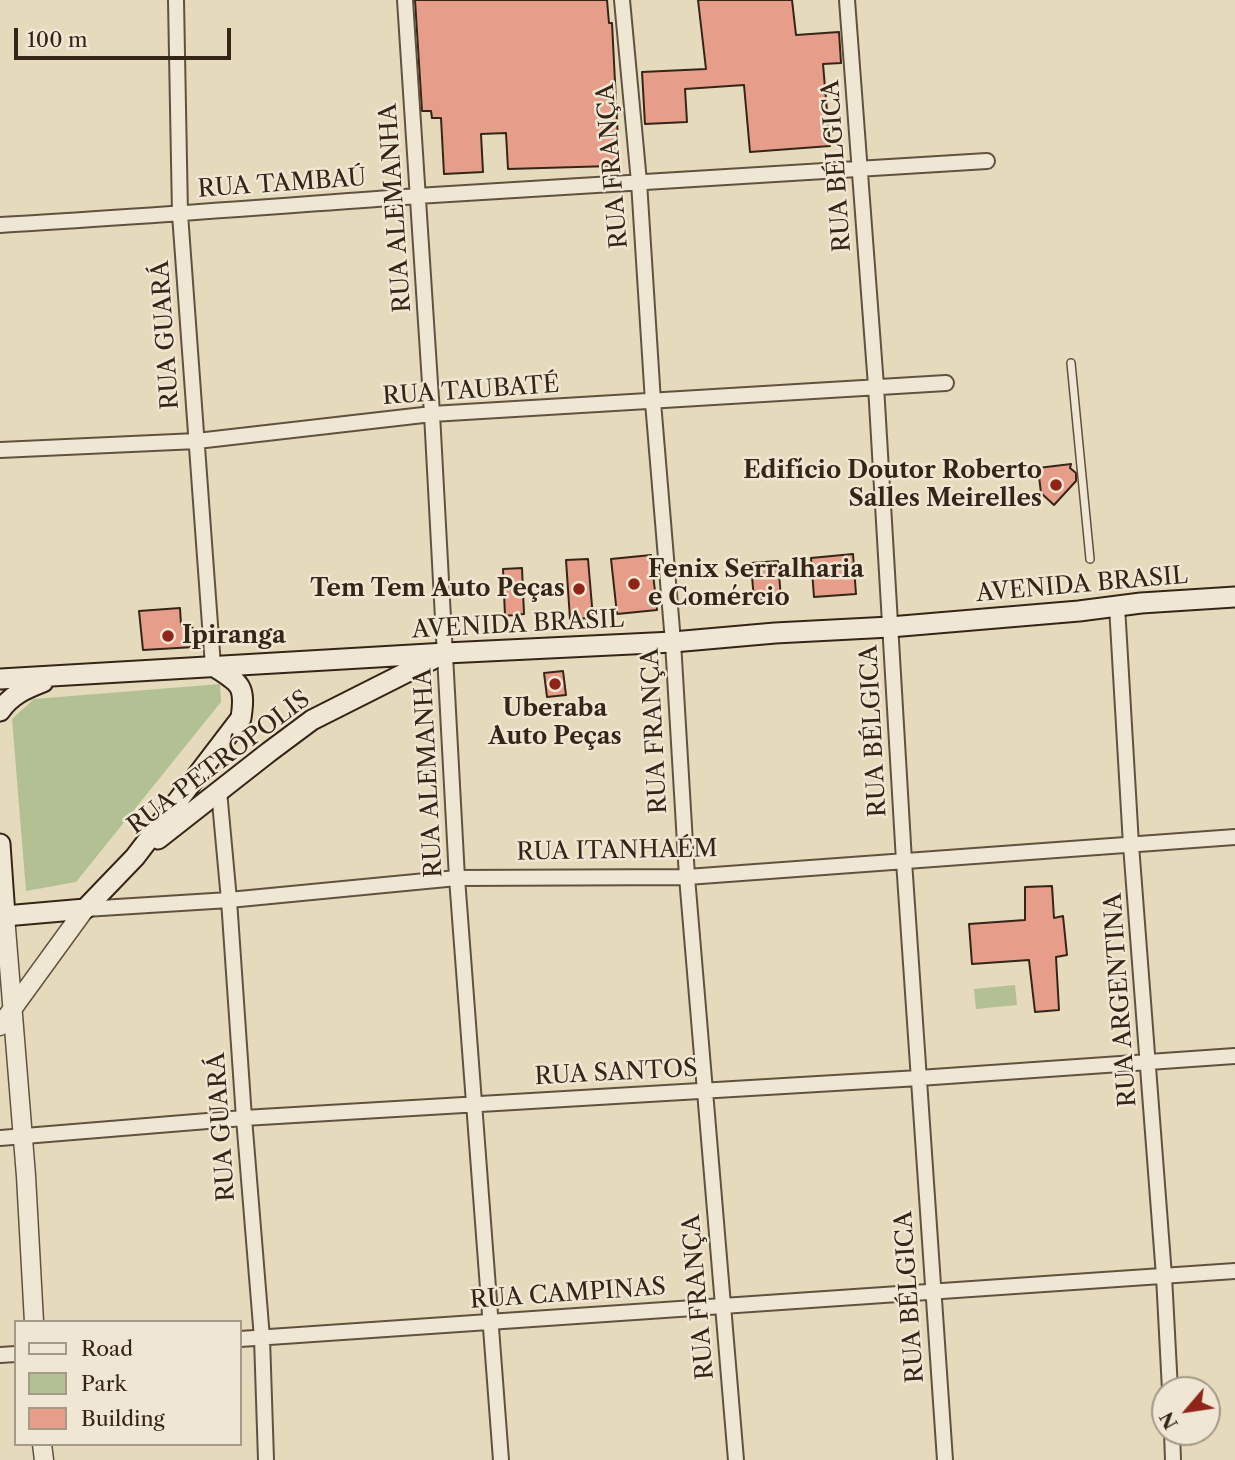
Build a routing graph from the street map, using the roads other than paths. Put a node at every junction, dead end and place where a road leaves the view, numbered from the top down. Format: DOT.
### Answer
graph roads {
  1 [pos="176,0"];
  2 [pos="405,0"];
  3 [pos="622,0"];
  4 [pos="847,0"];
  5 [pos="987,161"];
  6 [pos="859,168"];
  7 [pos="639,182"];
  8 [pos="418,196"];
  9 [pos="180,214"];
  10 [pos="0,225"];
  11 [pos="1071,363"];
  12 [pos="946,383"];
  13 [pos="876,386"];
  14 [pos="653,402"];
  15 [pos="432,414"];
  16 [pos="197,441"];
  17 [pos="0,450"];
  18 [pos="1090,559"];
  19 [pos="1235,597"];
  20 [pos="1117,606"];
  21 [pos="890,627"];
  22 [pos="673,642"];
  23 [pos="446,653"];
  24 [pos="213,666"];
  25 [pos="53,677"];
  26 [pos="0,679"];
  27 [pos="0,711"];
  28 [pos="219,791"];
  29 [pos="1235,836"];
  30 [pos="0,844"];
  31 [pos="1131,845"];
  32 [pos="135,857"];
  33 [pos="904,861"];
  34 [pos="687,877"];
  35 [pos="457,878"];
  36 [pos="229,900"];
  37 [pos="85,909"];
  38 [pos="2,916"];
  39 [pos="13,1009"];
  40 [pos="0,1026"];
  41 [pos="1235,1056"];
  42 [pos="1148,1062"];
  43 [pos="919,1078"];
  44 [pos="705,1091"];
  45 [pos="474,1105"];
  46 [pos="244,1118"];
  47 [pos="23,1136"];
  48 [pos="0,1138"];
  49 [pos="1235,1271"];
  50 [pos="1164,1276"];
  51 [pos="932,1291"];
  52 [pos="722,1307"];
  53 [pos="34,1320"];
  54 [pos="491,1321"];
  55 [pos="262,1338"];
  56 [pos="242,1339"];
  57 [pos="1169,1376"];
  58 [pos="266,1460"];
  59 [pos="501,1460"];
  60 [pos="736,1460"];
  61 [pos="945,1460"];
  1 -- 9 [label="street, RUA GUARÁ"];
  2 -- 8 [label="street, RUA ALEMANHA"];
  3 -- 7 [label="street, RUA FRANÇA"];
  4 -- 6 [label="street, RUA BÉLGICA"];
  5 -- 6 [label="street, RUA TAMBAÚ"];
  6 -- 7 [label="street, RUA TAMBAÚ"];
  6 -- 13 [label="street, RUA BÉLGICA"];
  7 -- 8 [label="street, RUA TAMBAÚ"];
  7 -- 14 [label="street, RUA FRANÇA"];
  8 -- 9 [label="street, RUA TAMBAÚ"];
  8 -- 15 [label="street, RUA ALEMANHA"];
  9 -- 10 [label="street, RUA TAMBAÚ"];
  9 -- 16 [label="street, RUA GUARÁ"];
  11 -- 18 [label="lane"];
  12 -- 13 [label="street, RUA TAUBATÉ"];
  13 -- 14 [label="street, RUA TAUBATÉ"];
  13 -- 21 [label="street, RUA BÉLGICA"];
  14 -- 15 [label="street, RUA TAUBATÉ"];
  14 -- 22 [label="street, RUA FRANÇA"];
  15 -- 16 [label="street, RUA TAUBATÉ"];
  15 -- 23 [label="street, RUA ALEMANHA"];
  16 -- 17 [label="street, RUA TAUBATÉ"];
  16 -- 24 [label="street, RUA GUARÁ"];
  19 -- 20 [label="main road, AVENIDA BRASIL"];
  20 -- 21 [label="main road, AVENIDA BRASIL"];
  20 -- 31 [label="street, RUA ARGENTINA"];
  21 -- 22 [label="main road, AVENIDA BRASIL"];
  21 -- 33 [label="street, RUA BÉLGICA"];
  22 -- 23 [label="main road, AVENIDA BRASIL"];
  22 -- 34 [label="street, RUA FRANÇA"];
  23 -- 24 [label="main road, AVENIDA BRASIL"];
  23 -- 28 [label="main road, RUA PETRÓPOLIS"];
  23 -- 35 [label="street, RUA ALEMANHA"];
  24 -- 25 [label="main road, AVENIDA BRASIL"];
  24 -- 32 [label="main road, RUA PETRÓPOLIS"];
  25 -- 26 [label="main road, AVENIDA BRASIL"];
  25 -- 27 [label="main road, AVENIDA BRASIL"];
  28 -- 32 [label="main road, RUA PETRÓPOLIS"];
  28 -- 36 [label="street, RUA GUARÁ"];
  29 -- 31 [label="street, RUA ITANHAÉM"];
  30 -- 38 [label="main road"];
  31 -- 33 [label="street, RUA ITANHAÉM"];
  31 -- 42 [label="street, RUA ARGENTINA"];
  32 -- 37 [label="main road, RUA PETRÓPOLIS"];
  33 -- 34 [label="street, RUA ITANHAÉM"];
  33 -- 43 [label="street, RUA BÉLGICA"];
  34 -- 35 [label="street, RUA ITANHAÉM"];
  34 -- 44 [label="street, RUA FRANÇA"];
  35 -- 36 [label="street, RUA ITANHAÉM"];
  35 -- 45 [label="street, RUA ALEMANHA"];
  36 -- 37 [label="street, RUA ITANHAÉM"];
  36 -- 46 [label="street, RUA GUARÁ"];
  37 -- 38 [label="main road, RUA ITANHAÉM"];
  37 -- 39 [label="street, RUA PETRÓPOLIS"];
  38 -- 39 [label="street"];
  39 -- 40 [label="street, RUA PETRÓPOLIS"];
  39 -- 47 [label="street"];
  41 -- 42 [label="street, RUA SANTOS"];
  42 -- 43 [label="street, RUA SANTOS"];
  42 -- 50 [label="street, RUA ARGENTINA"];
  43 -- 44 [label="street, RUA SANTOS"];
  43 -- 51 [label="street, RUA BÉLGICA"];
  44 -- 45 [label="street, RUA SANTOS"];
  44 -- 52 [label="street, RUA FRANÇA"];
  45 -- 46 [label="street, RUA SANTOS"];
  45 -- 54 [label="street, RUA ALEMANHA"];
  46 -- 47 [label="street, RUA SANTOS"];
  46 -- 55 [label="street, RUA GUARÁ"];
  47 -- 48 [label="street, RUA SANTOS"];
  47 -- 53 [label="street"];
  49 -- 50 [label="street, RUA CAMPINAS"];
  50 -- 51 [label="street, RUA CAMPINAS"];
  50 -- 57 [label="street, RUA ARGENTINA"];
  51 -- 52 [label="street, RUA CAMPINAS"];
  51 -- 61 [label="street, RUA BÉLGICA"];
  52 -- 54 [label="street, RUA CAMPINAS"];
  52 -- 60 [label="street, RUA FRANÇA"];
  54 -- 55 [label="street, RUA CAMPINAS"];
  54 -- 59 [label="street, RUA ALEMANHA"];
  55 -- 56 [label="street, RUA CAMPINAS"];
  55 -- 58 [label="street, RUA GUARÁ"];
}
